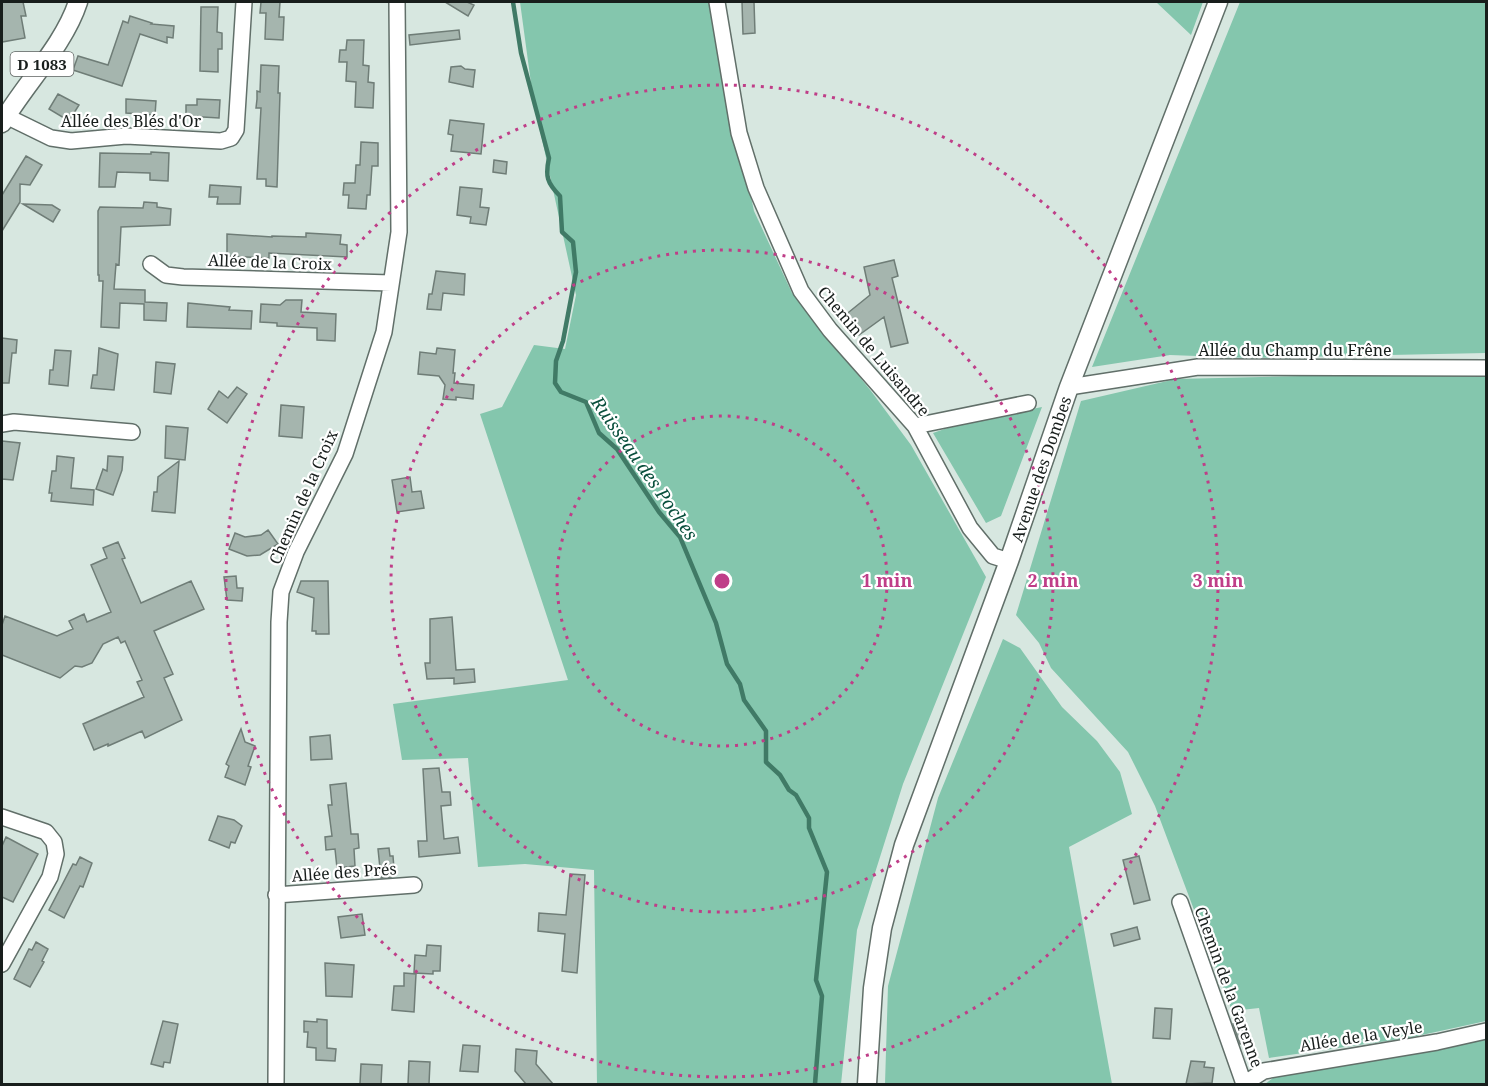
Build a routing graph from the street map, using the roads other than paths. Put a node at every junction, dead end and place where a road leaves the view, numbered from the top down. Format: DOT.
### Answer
graph roads {
  1 [pos="78,2"];
  2 [pos="244,2"];
  3 [pos="397,2"];
  4 [pos="717,2"];
  5 [pos="1218,2"];
  6 [pos="4,119"];
  7 [pos="151,264"];
  8 [pos="391,284"];
  9 [pos="1486,368"];
  10 [pos="1070,387"];
  11 [pos="1028,403"];
  12 [pos="2,424"];
  13 [pos="915,426"];
  14 [pos="132,432"];
  15 [pos="1009,561"];
  16 [pos="2,817"];
  17 [pos="414,885"];
  18 [pos="276,895"];
  19 [pos="1180,902"];
  20 [pos="2,964"];
  21 [pos="1486,1031"];
  22 [pos="276,1084"];
  23 [pos="867,1084"];
  24 [pos="1244,1084"];
  1 -- 6 [label="main road, D 1083"];
  2 -- 6 [label="street, Allée des Blés d'Or"];
  3 -- 8 [label="street, Chemin de la Croix"];
  4 -- 13 [label="street, Chemin de Luisandre"];
  5 -- 10 [label="main road, Avenue des Dombes"];
  7 -- 8 [label="street, Allée de la Croix"];
  8 -- 18 [label="street, Chemin de la Croix"];
  9 -- 10 [label="street, Allée du Champ du Frêne"];
  10 -- 15 [label="main road, Avenue des Dombes"];
  11 -- 13 [label="street"];
  12 -- 14 [label="street"];
  13 -- 15 [label="street, Chemin de Luisandre"];
  15 -- 23 [label="main road, Avenue des Dombes"];
  16 -- 20 [label="street"];
  17 -- 18 [label="street, Allée des Prés"];
  18 -- 22 [label="street, Chemin de la Croix"];
  19 -- 24 [label="street, Chemin de la Garenne"];
  21 -- 24 [label="street, Allée de la Veyle"];
}
